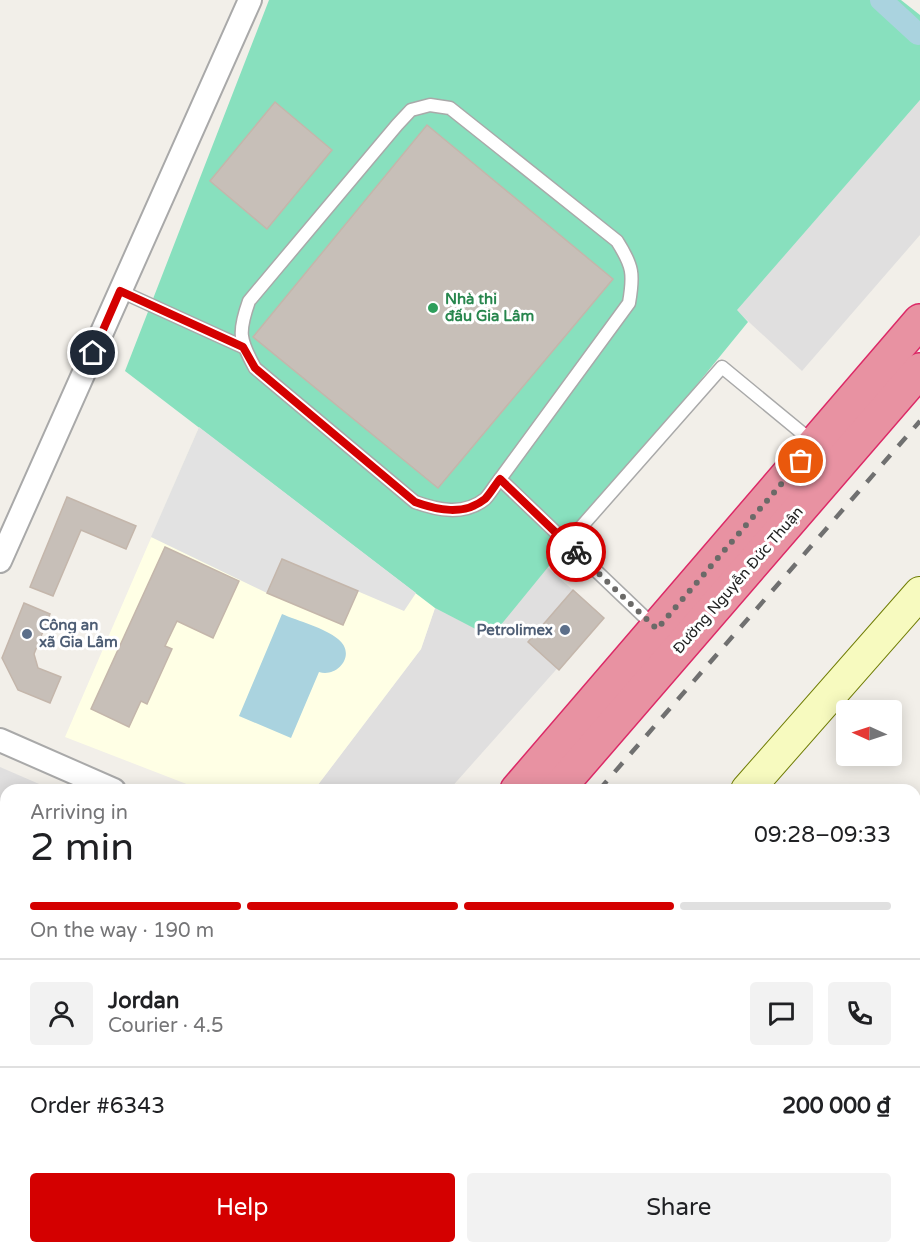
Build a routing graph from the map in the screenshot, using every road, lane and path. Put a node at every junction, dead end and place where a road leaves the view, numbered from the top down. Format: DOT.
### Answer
graph roads {
  1 [pos="250,0"];
  2 [pos="120,291"];
  3 [pos="920,321"];
  4 [pos="243,347"];
  5 [pos="920,370"];
  6 [pos="816,444"];
  7 [pos="500,479"];
  8 [pos="567,543"];
  9 [pos="0,561"];
  10 [pos="920,593"];
  11 [pos="657,629"];
  12 [pos="641,670"];
  13 [pos="0,740"];
  14 [pos="100,784"];
  15 [pos="523,784"];
  16 [pos="561,784"];
  17 [pos="752,784"];
  1 -- 2 [label="street"];
  2 -- 4 [label="lane"];
  2 -- 9 [label="street"];
  3 -- 6 [label="highway, Đường Nguyễn Đức Thuận"];
  4 -- 7 [label="lane"];
  4 -- 7 [label="lane"];
  5 -- 12 [label="highway, Đường Nguyễn Đức Thuận"];
  6 -- 8 [label="lane"];
  6 -- 11 [label="highway, Đường Nguyễn Đức Thuận"];
  7 -- 8 [label="lane"];
  8 -- 11 [label="lane"];
  10 -- 17 [label="street"];
  11 -- 12 [label="highway, Đường Nguyễn Đức Thuận"];
  12 -- 15 [label="highway, Đường Nguyễn Đức Thuận"];
  12 -- 16 [label="highway, Đường Nguyễn Đức Thuận"];
  13 -- 14 [label="street"];
}
